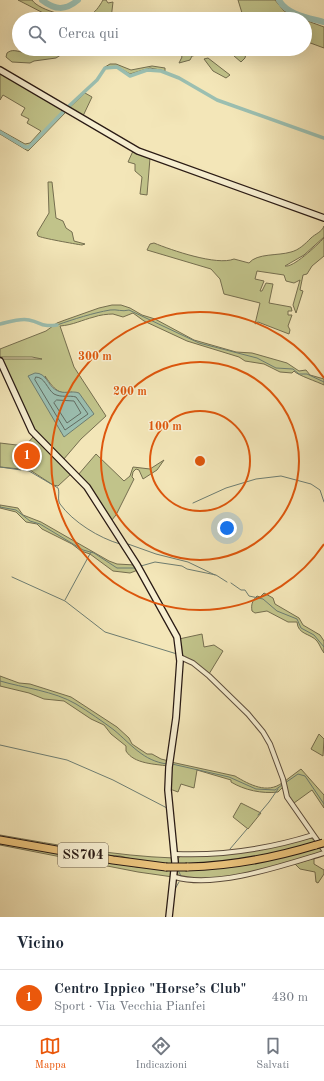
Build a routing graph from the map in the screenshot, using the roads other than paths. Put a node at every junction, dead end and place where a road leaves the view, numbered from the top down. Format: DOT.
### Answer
graph roads {
  1 [pos="0,70"];
  2 [pos="323,217"];
  3 [pos="0,361"];
  4 [pos="180,657"];
  5 [pos="313,835"];
  6 [pos="0,840"];
  7 [pos="322,845"];
  8 [pos="324,853"];
  9 [pos="175,854"];
  10 [pos="175,877"];
  11 [pos="169,917"];
  1 -- 2 [label="street"];
  3 -- 4 [label="street"];
  4 -- 5 [label="street"];
  4 -- 9 [label="street"];
  5 -- 7 [label="street"];
  5 -- 9 [label="street"];
  6 -- 7 [label="highway, SS704, bridge"];
  8 -- 10 [label="street"];
  9 -- 10 [label="street"];
  10 -- 11 [label="street"];
}
